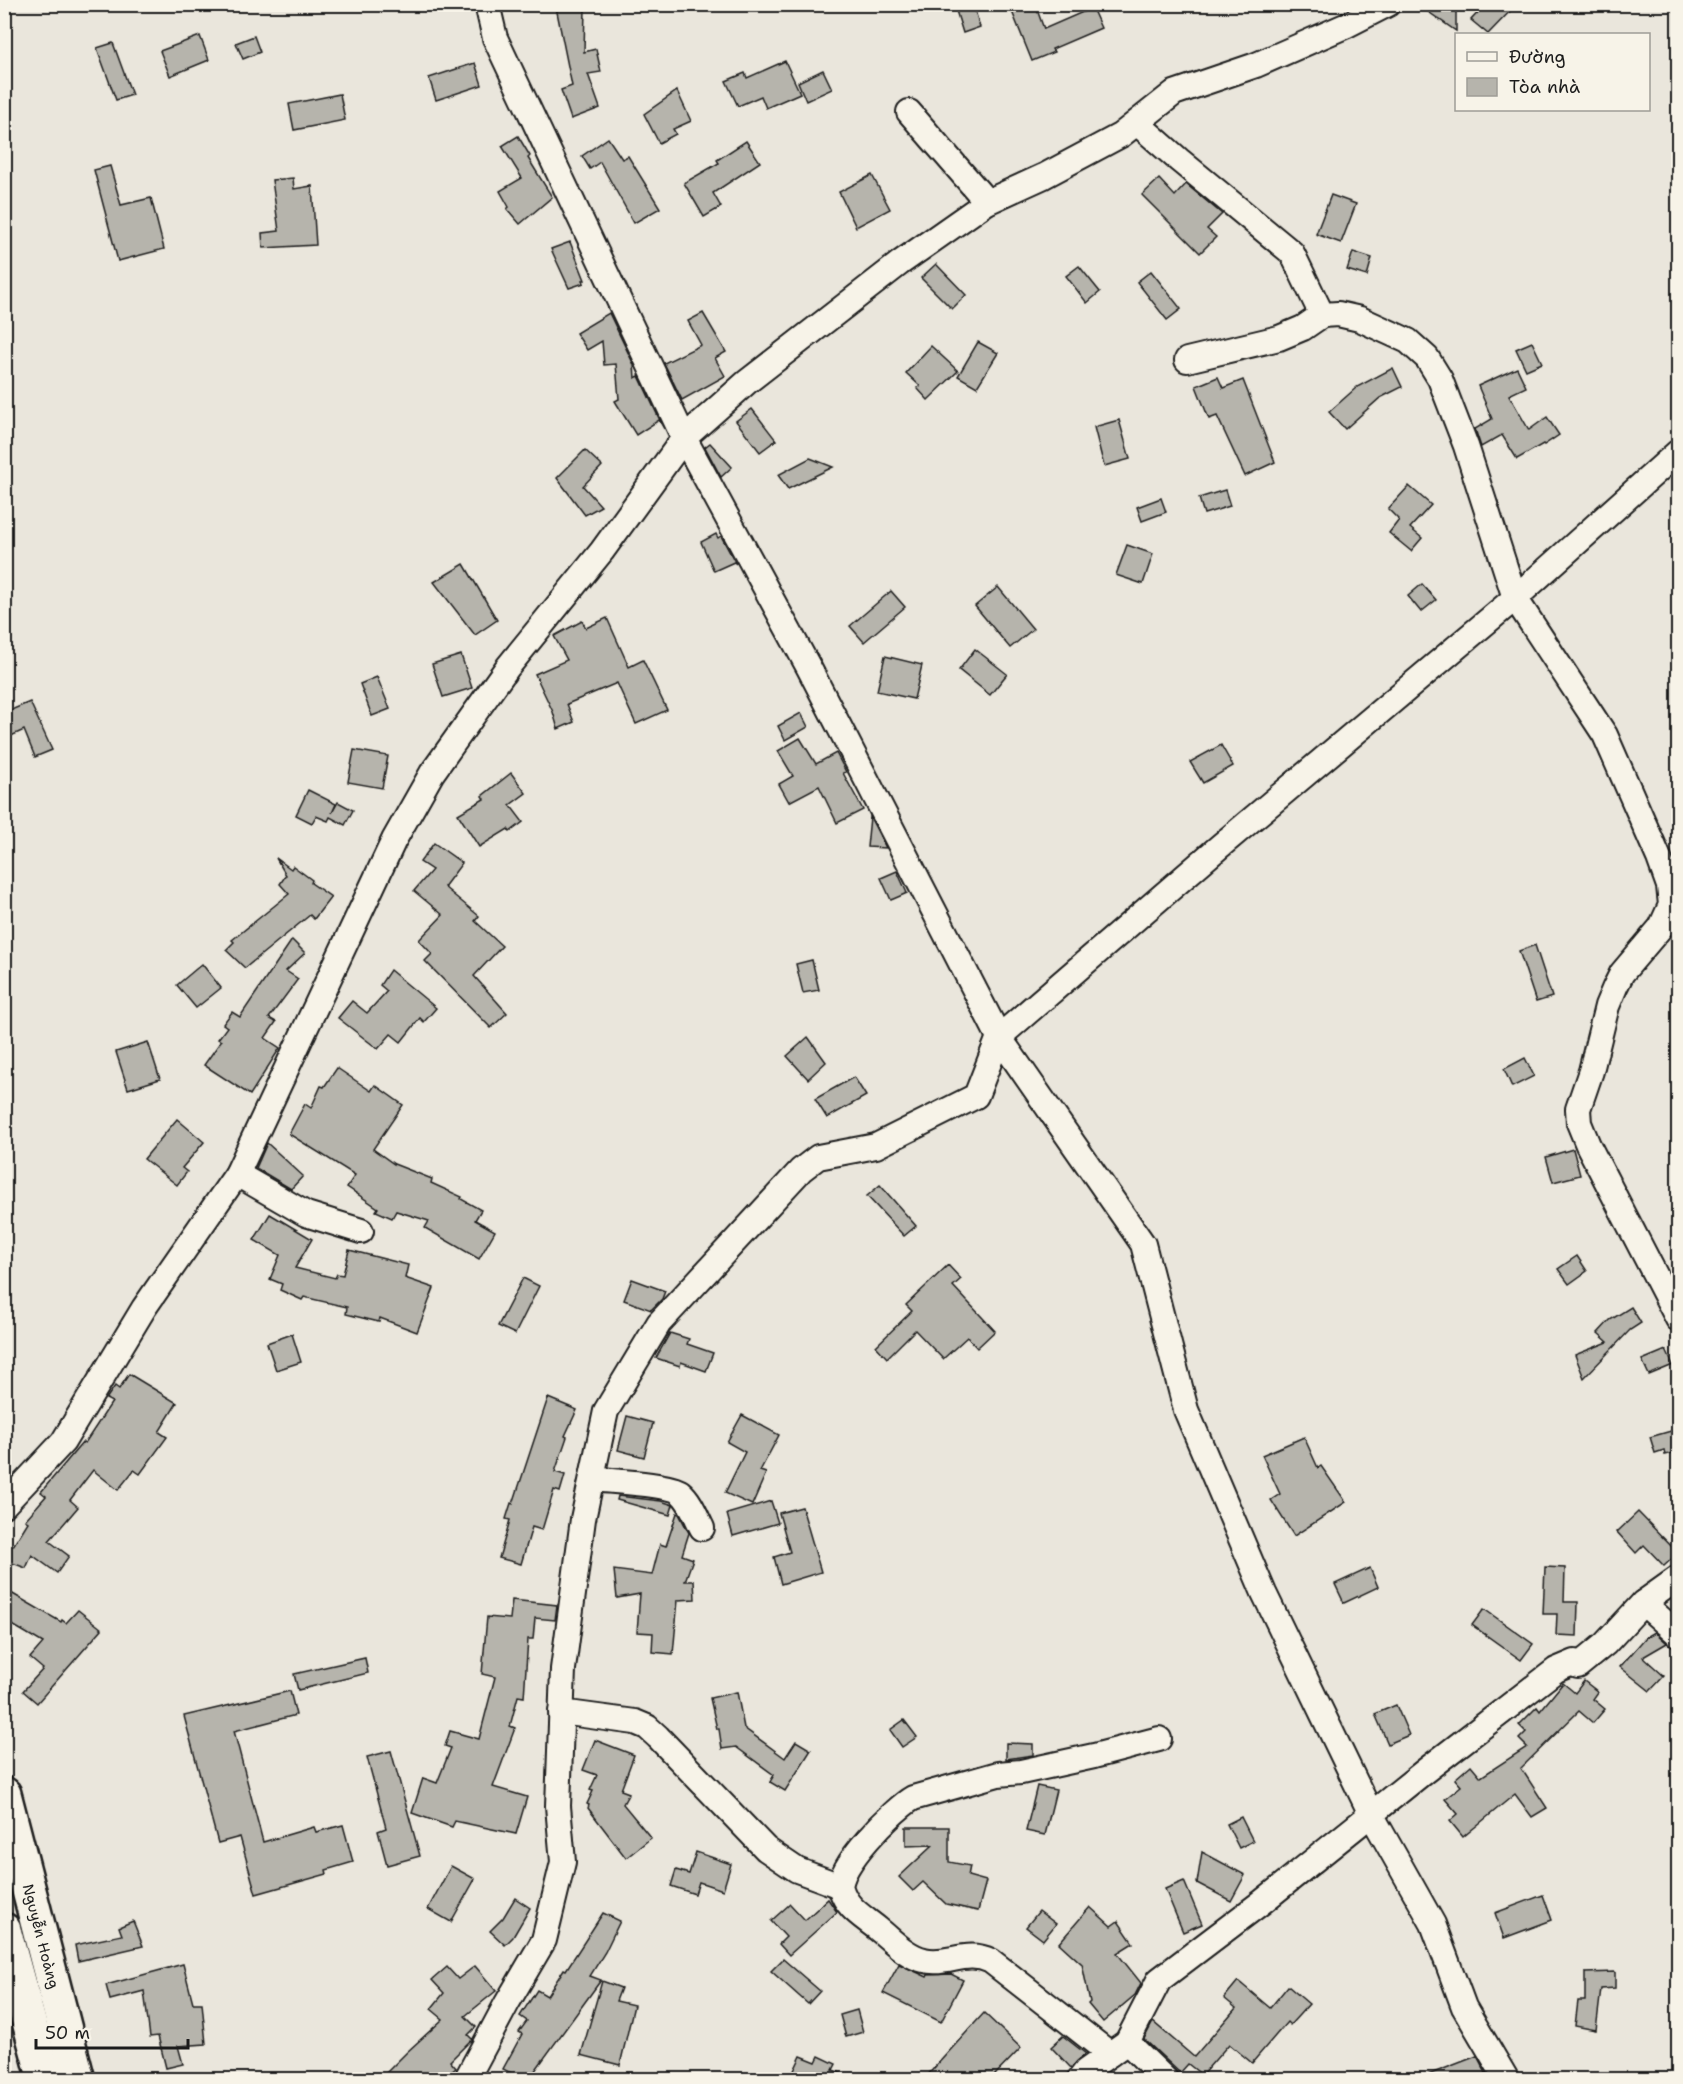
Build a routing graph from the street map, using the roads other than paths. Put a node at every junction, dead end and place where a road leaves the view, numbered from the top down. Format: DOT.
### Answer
graph roads {
  1 [pos="488,4"];
  2 [pos="1388,4"];
  3 [pos="909,112"];
  4 [pos="1137,123"];
  5 [pos="987,202"];
  6 [pos="1322,315"];
  7 [pos="1187,360"];
  8 [pos="684,438"];
  9 [pos="1678,452"];
  10 [pos="1515,598"];
  11 [pos="999,1037"];
  12 [pos="237,1174"];
  13 [pos="361,1231"];
  14 [pos="1678,1319"];
  15 [pos="592,1479"];
  16 [pos="4,1505"];
  17 [pos="702,1528"];
  18 [pos="1678,1578"];
  19 [pos="1643,1603"];
  20 [pos="1678,1634"];
  21 [pos="561,1712"];
  22 [pos="1159,1739"];
  23 [pos="4,1794"];
  24 [pos="1371,1814"];
  25 [pos="840,1886"];
  26 [pos="4,1930"];
  27 [pos="1118,2048"];
  28 [pos="45,2079"];
  29 [pos="78,2079"];
  30 [pos="466,2079"];
  31 [pos="1080,2079"];
  32 [pos="1166,2079"];
  33 [pos="1507,2079"];
  1 -- 8 [label="street"];
  2 -- 4 [label="street"];
  3 -- 5 [label="street"];
  4 -- 5 [label="street"];
  4 -- 6 [label="street"];
  5 -- 8 [label="street"];
  6 -- 7 [label="street"];
  6 -- 10 [label="street"];
  8 -- 11 [label="street"];
  8 -- 12 [label="street"];
  9 -- 10 [label="street"];
  10 -- 11 [label="street"];
  10 -- 14 [label="street"];
  11 -- 15 [label="street"];
  11 -- 24 [label="street"];
  12 -- 13 [label="street"];
  12 -- 16 [label="street"];
  15 -- 17 [label="street"];
  15 -- 21 [label="street"];
  18 -- 19 [label="street"];
  19 -- 20 [label="street"];
  19 -- 24 [label="street"];
  21 -- 25 [label="street"];
  21 -- 30 [label="street"];
  22 -- 25 [label="street"];
  23 -- 29 [label="highway, Nguyễn Hoàng"];
  24 -- 27 [label="street"];
  24 -- 33 [label="street"];
  25 -- 27 [label="street"];
  26 -- 28 [label="highway"];
  27 -- 31 [label="street"];
  27 -- 32 [label="street"];
}
